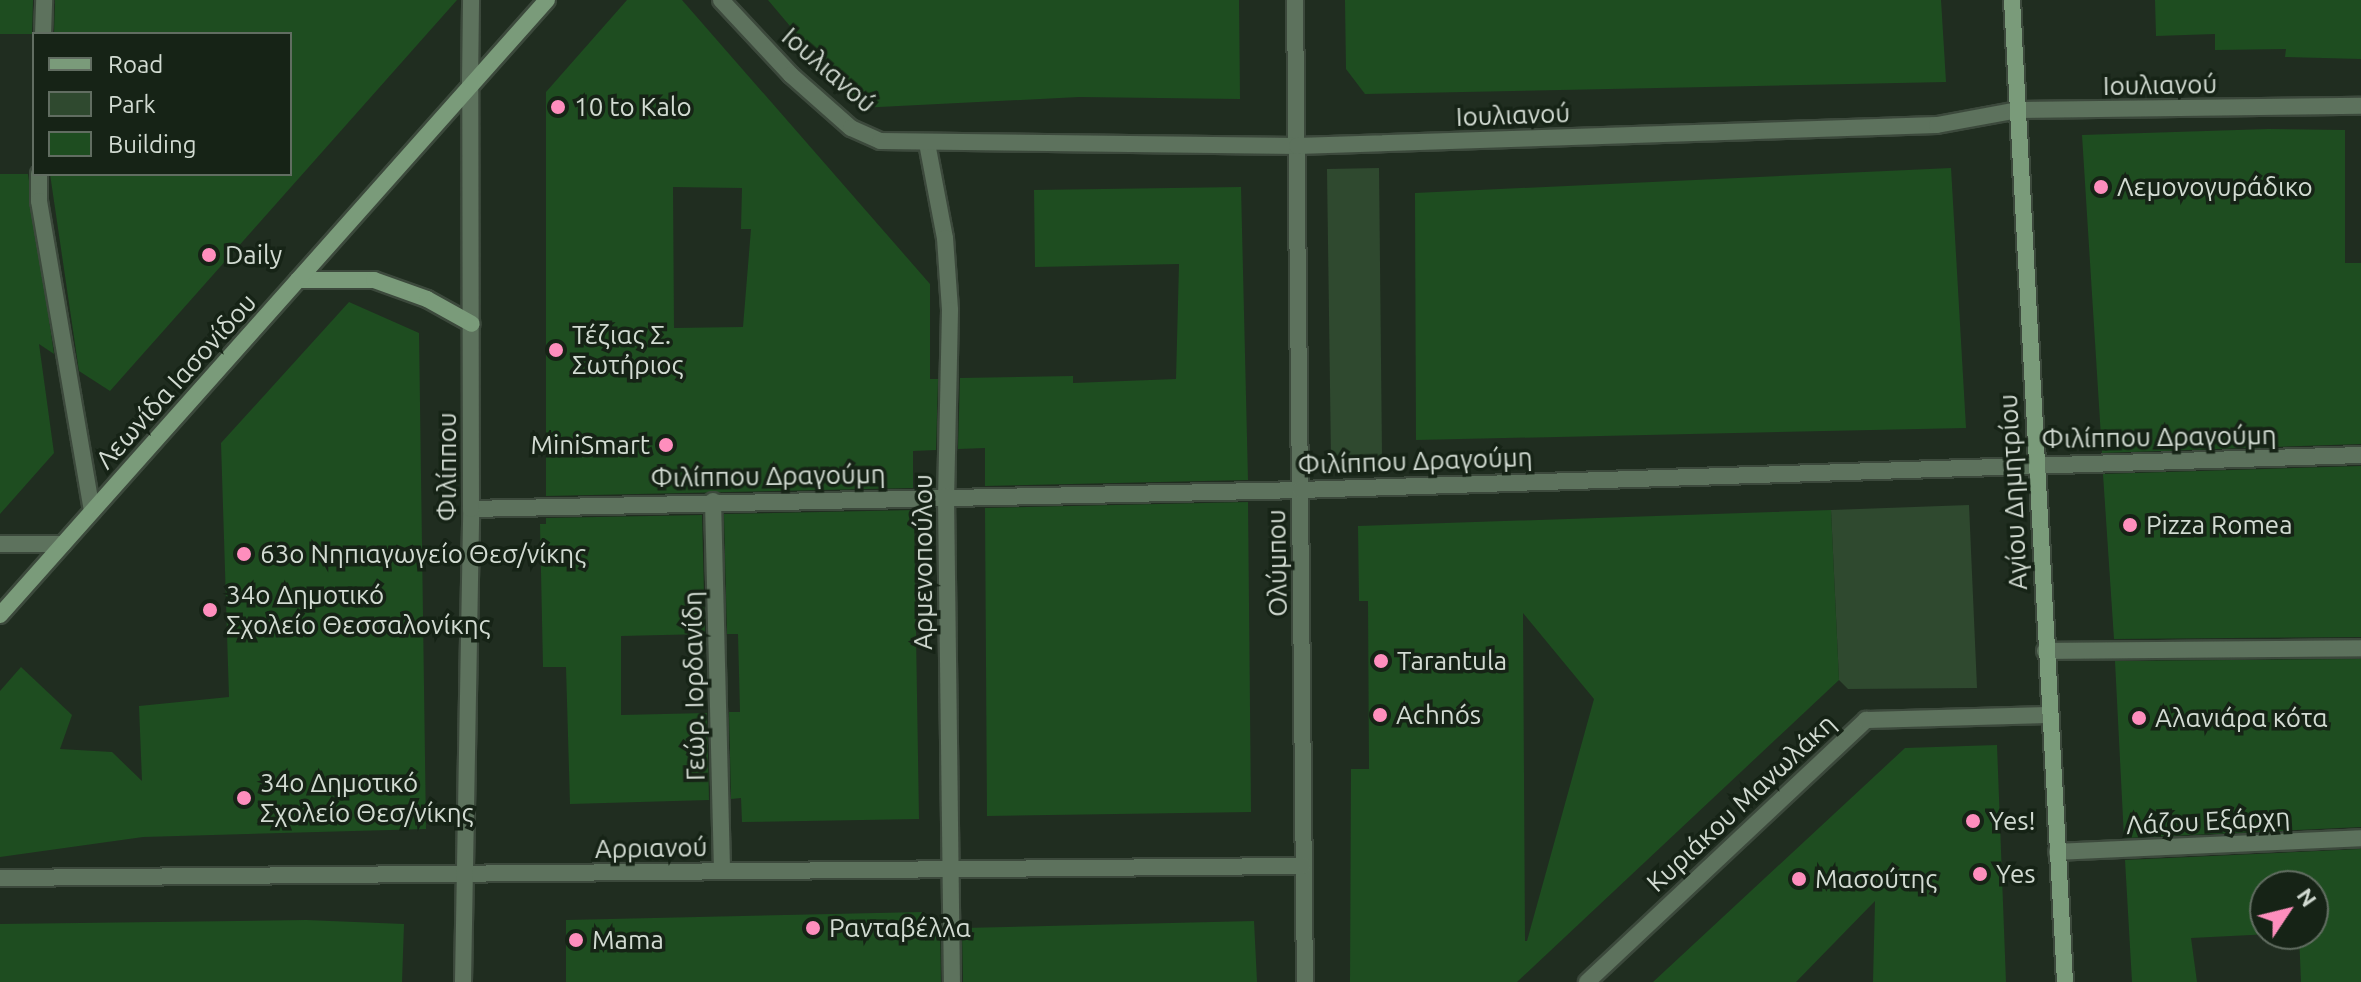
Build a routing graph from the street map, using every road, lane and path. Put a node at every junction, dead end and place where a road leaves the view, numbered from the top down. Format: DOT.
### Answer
graph roads {
  1 [pos="44,0"];
  2 [pos="471,0"];
  3 [pos="547,0"];
  4 [pos="721,0"];
  5 [pos="1295,0"];
  6 [pos="2012,0"];
  7 [pos="43,32"];
  8 [pos="470,86"];
  9 [pos="2361,106"];
  10 [pos="2018,110"];
  11 [pos="927,143"];
  12 [pos="1297,146"];
  13 [pos="39,176"];
  14 [pos="298,280"];
  15 [pos="472,324"];
  16 [pos="2361,455"];
  17 [pos="2035,464"];
  18 [pos="1300,490"];
  19 [pos="946,496"];
  20 [pos="713,501"];
  21 [pos="471,509"];
  22 [pos="92,512"];
  23 [pos="0,544"];
  24 [pos="63,544"];
  25 [pos="0,615"];
  26 [pos="2361,648"];
  27 [pos="2045,651"];
  28 [pos="2049,715"];
  29 [pos="2361,838"];
  30 [pos="2057,852"];
  31 [pos="1303,866"];
  32 [pos="950,868"];
  33 [pos="722,871"];
  34 [pos="464,875"];
  35 [pos="0,878"];
  36 [pos="463,982"];
  37 [pos="952,982"];
  38 [pos="1305,982"];
  39 [pos="1587,982"];
  40 [pos="2065,982"];
  1 -- 7 [label="street"];
  2 -- 8 [label="street, Φιλίππου"];
  3 -- 8 [label="main road, Λεωνίδα Ιασονίδου"];
  4 -- 11 [label="street, Ιουλιανού"];
  5 -- 12 [label="street, Ολύμπου"];
  6 -- 10 [label="main road, Αγίου Δημητρίου"];
  8 -- 14 [label="main road, Λεωνίδα Ιασονίδου"];
  8 -- 15 [label="street, Φιλίππου"];
  9 -- 10 [label="street, Ιουλιανού"];
  10 -- 12 [label="street, Ιουλιανού"];
  10 -- 17 [label="main road, Αγίου Δημητρίου"];
  11 -- 12 [label="street, Ιουλιανού"];
  11 -- 19 [label="street, Αρμενοπούλου"];
  12 -- 18 [label="street, Ολύμπου"];
  13 -- 22 [label="street"];
  14 -- 15 [label="main road"];
  14 -- 22 [label="main road, Λεωνίδα Ιασονίδου"];
  15 -- 21 [label="street, Φιλίππου"];
  16 -- 17 [label="street, Φιλίππου Δραγούμη"];
  17 -- 18 [label="street, Φιλίππου Δραγούμη"];
  17 -- 27 [label="main road, Αγίου Δημητρίου"];
  18 -- 19 [label="street, Φιλίππου Δραγούμη"];
  18 -- 31 [label="street, Ολύμπου"];
  19 -- 20 [label="street, Φιλίππου Δραγούμη"];
  19 -- 32 [label="street, Αρμενοπούλου"];
  20 -- 21 [label="street, Φιλίππου Δραγούμη"];
  20 -- 33 [label="street, Γεώρ. Ιορδανίδη"];
  21 -- 34 [label="street, Φιλίππου"];
  22 -- 24 [label="main road, Λεωνίδα Ιασονίδου"];
  23 -- 24 [label="street"];
  24 -- 25 [label="main road, Λεωνίδα Ιασονίδου"];
  26 -- 27 [label="street"];
  27 -- 28 [label="main road, Αγίου Δημητρίου"];
  28 -- 30 [label="main road, Αγίου Δημητρίου"];
  28 -- 39 [label="street, Κυριάκου Μανωλάκη"];
  29 -- 30 [label="street, Λάζου Εξάρχη"];
  30 -- 40 [label="main road, Αγίου Δημητρίου"];
  31 -- 32 [label="street, Αρριανού"];
  31 -- 38 [label="street, Ολύμπου"];
  32 -- 33 [label="street, Αρριανού"];
  32 -- 37 [label="street, Αρμενοπούλου"];
  33 -- 34 [label="street, Αρριανού"];
  34 -- 35 [label="street, Αρριανού"];
  34 -- 36 [label="street, Φιλίππου"];
}
